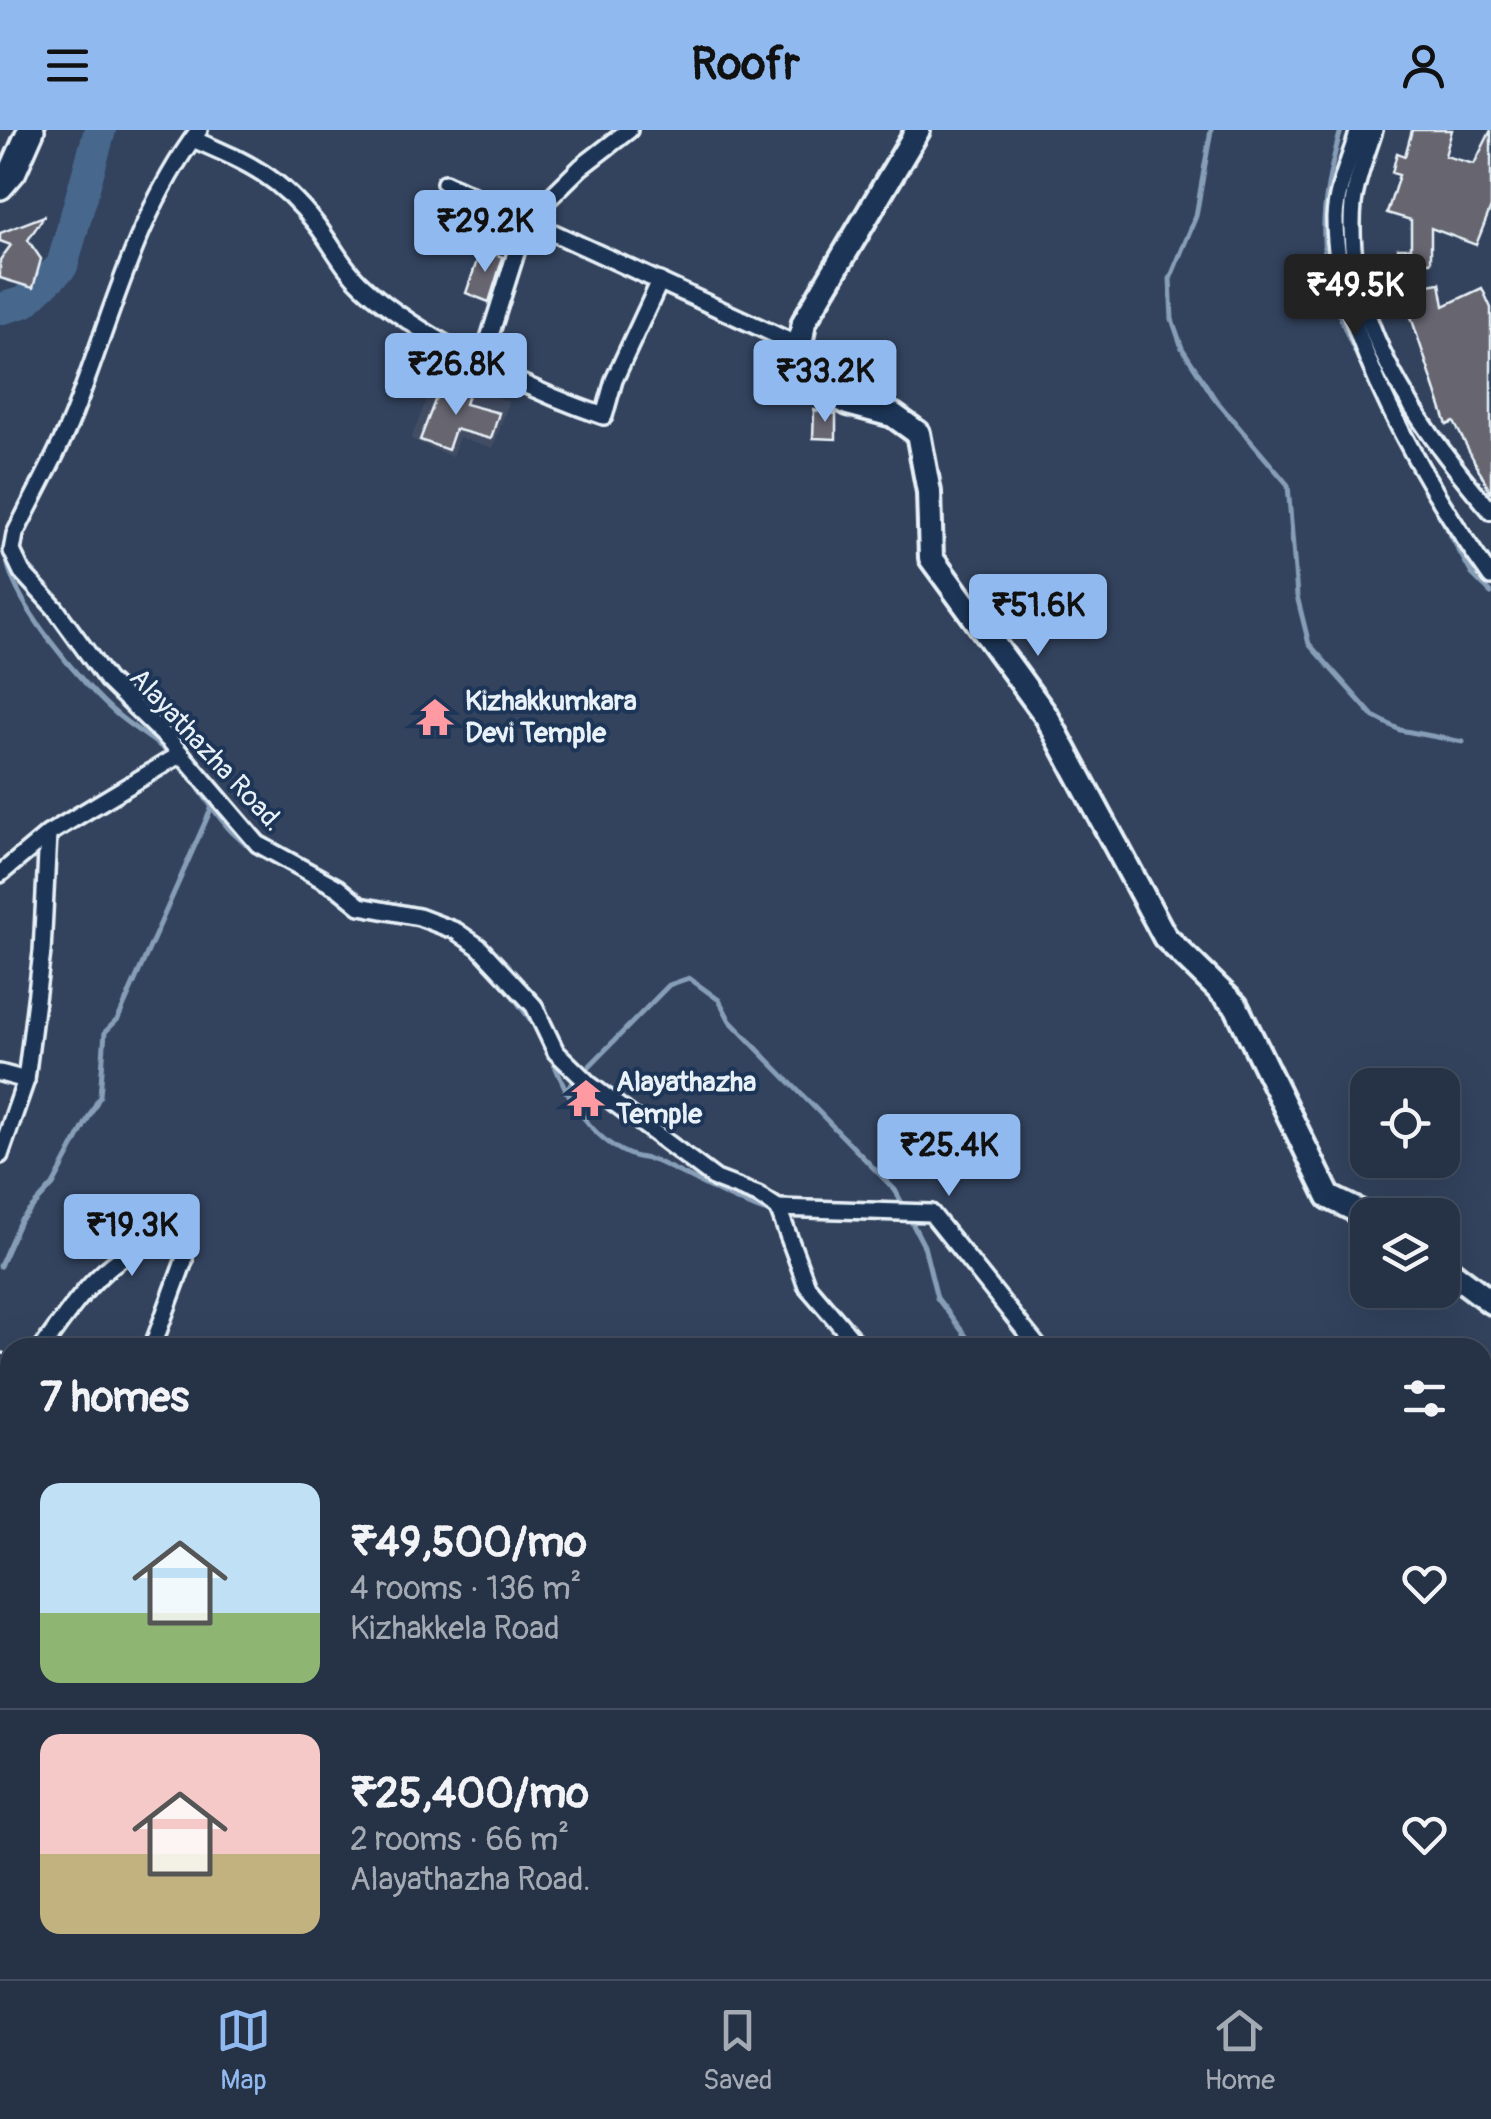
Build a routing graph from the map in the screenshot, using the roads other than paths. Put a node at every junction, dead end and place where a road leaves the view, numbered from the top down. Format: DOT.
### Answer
graph roads {
  1 [pos="31,130"];
  2 [pos="629,130"];
  3 [pos="918,130"];
  4 [pos="1359,130"];
  5 [pos="1374,130"];
  6 [pos="196,134"];
  7 [pos="445,182"];
  8 [pos="0,186"];
  9 [pos="526,220"];
  10 [pos="660,281"];
  11 [pos="800,346"];
  12 [pos="482,360"];
  13 [pos="1491,511"];
  14 [pos="1491,577"];
  15 [pos="181,754"];
  16 [pos="48,834"];
  17 [pos="0,874"];
  18 [pos="0,1073"];
  19 [pos="26,1080"];
  20 [pos="0,1154"];
  21 [pos="778,1208"];
  22 [pos="1350,1208"];
  23 [pos="1460,1279"];
  24 [pos="1491,1302"];
  25 [pos="50,1338"];
  26 [pos="156,1338"];
  27 [pos="851,1338"];
  28 [pos="1031,1338"];
  1 -- 8 [label="main road"];
  2 -- 9 [label="street"];
  3 -- 11 [label="main road"];
  4 -- 14 [label="street"];
  5 -- 13 [label="street"];
  6 -- 12 [label="street"];
  6 -- 15 [label="street, Alayathazha Road."];
  7 -- 9 [label="street"];
  9 -- 10 [label="street"];
  9 -- 12 [label="street"];
  10 -- 11 [label="street"];
  10 -- 12 [label="street"];
  11 -- 22 [label="main road"];
  15 -- 16 [label="street"];
  15 -- 21 [label="street, Alayathazha Road."];
  16 -- 17 [label="street"];
  16 -- 19 [label="street"];
  18 -- 19 [label="street"];
  19 -- 20 [label="street"];
  21 -- 27 [label="street"];
  21 -- 28 [label="street"];
  23 -- 24 [label="main road"];
  25 -- 26 [label="street"];
}
